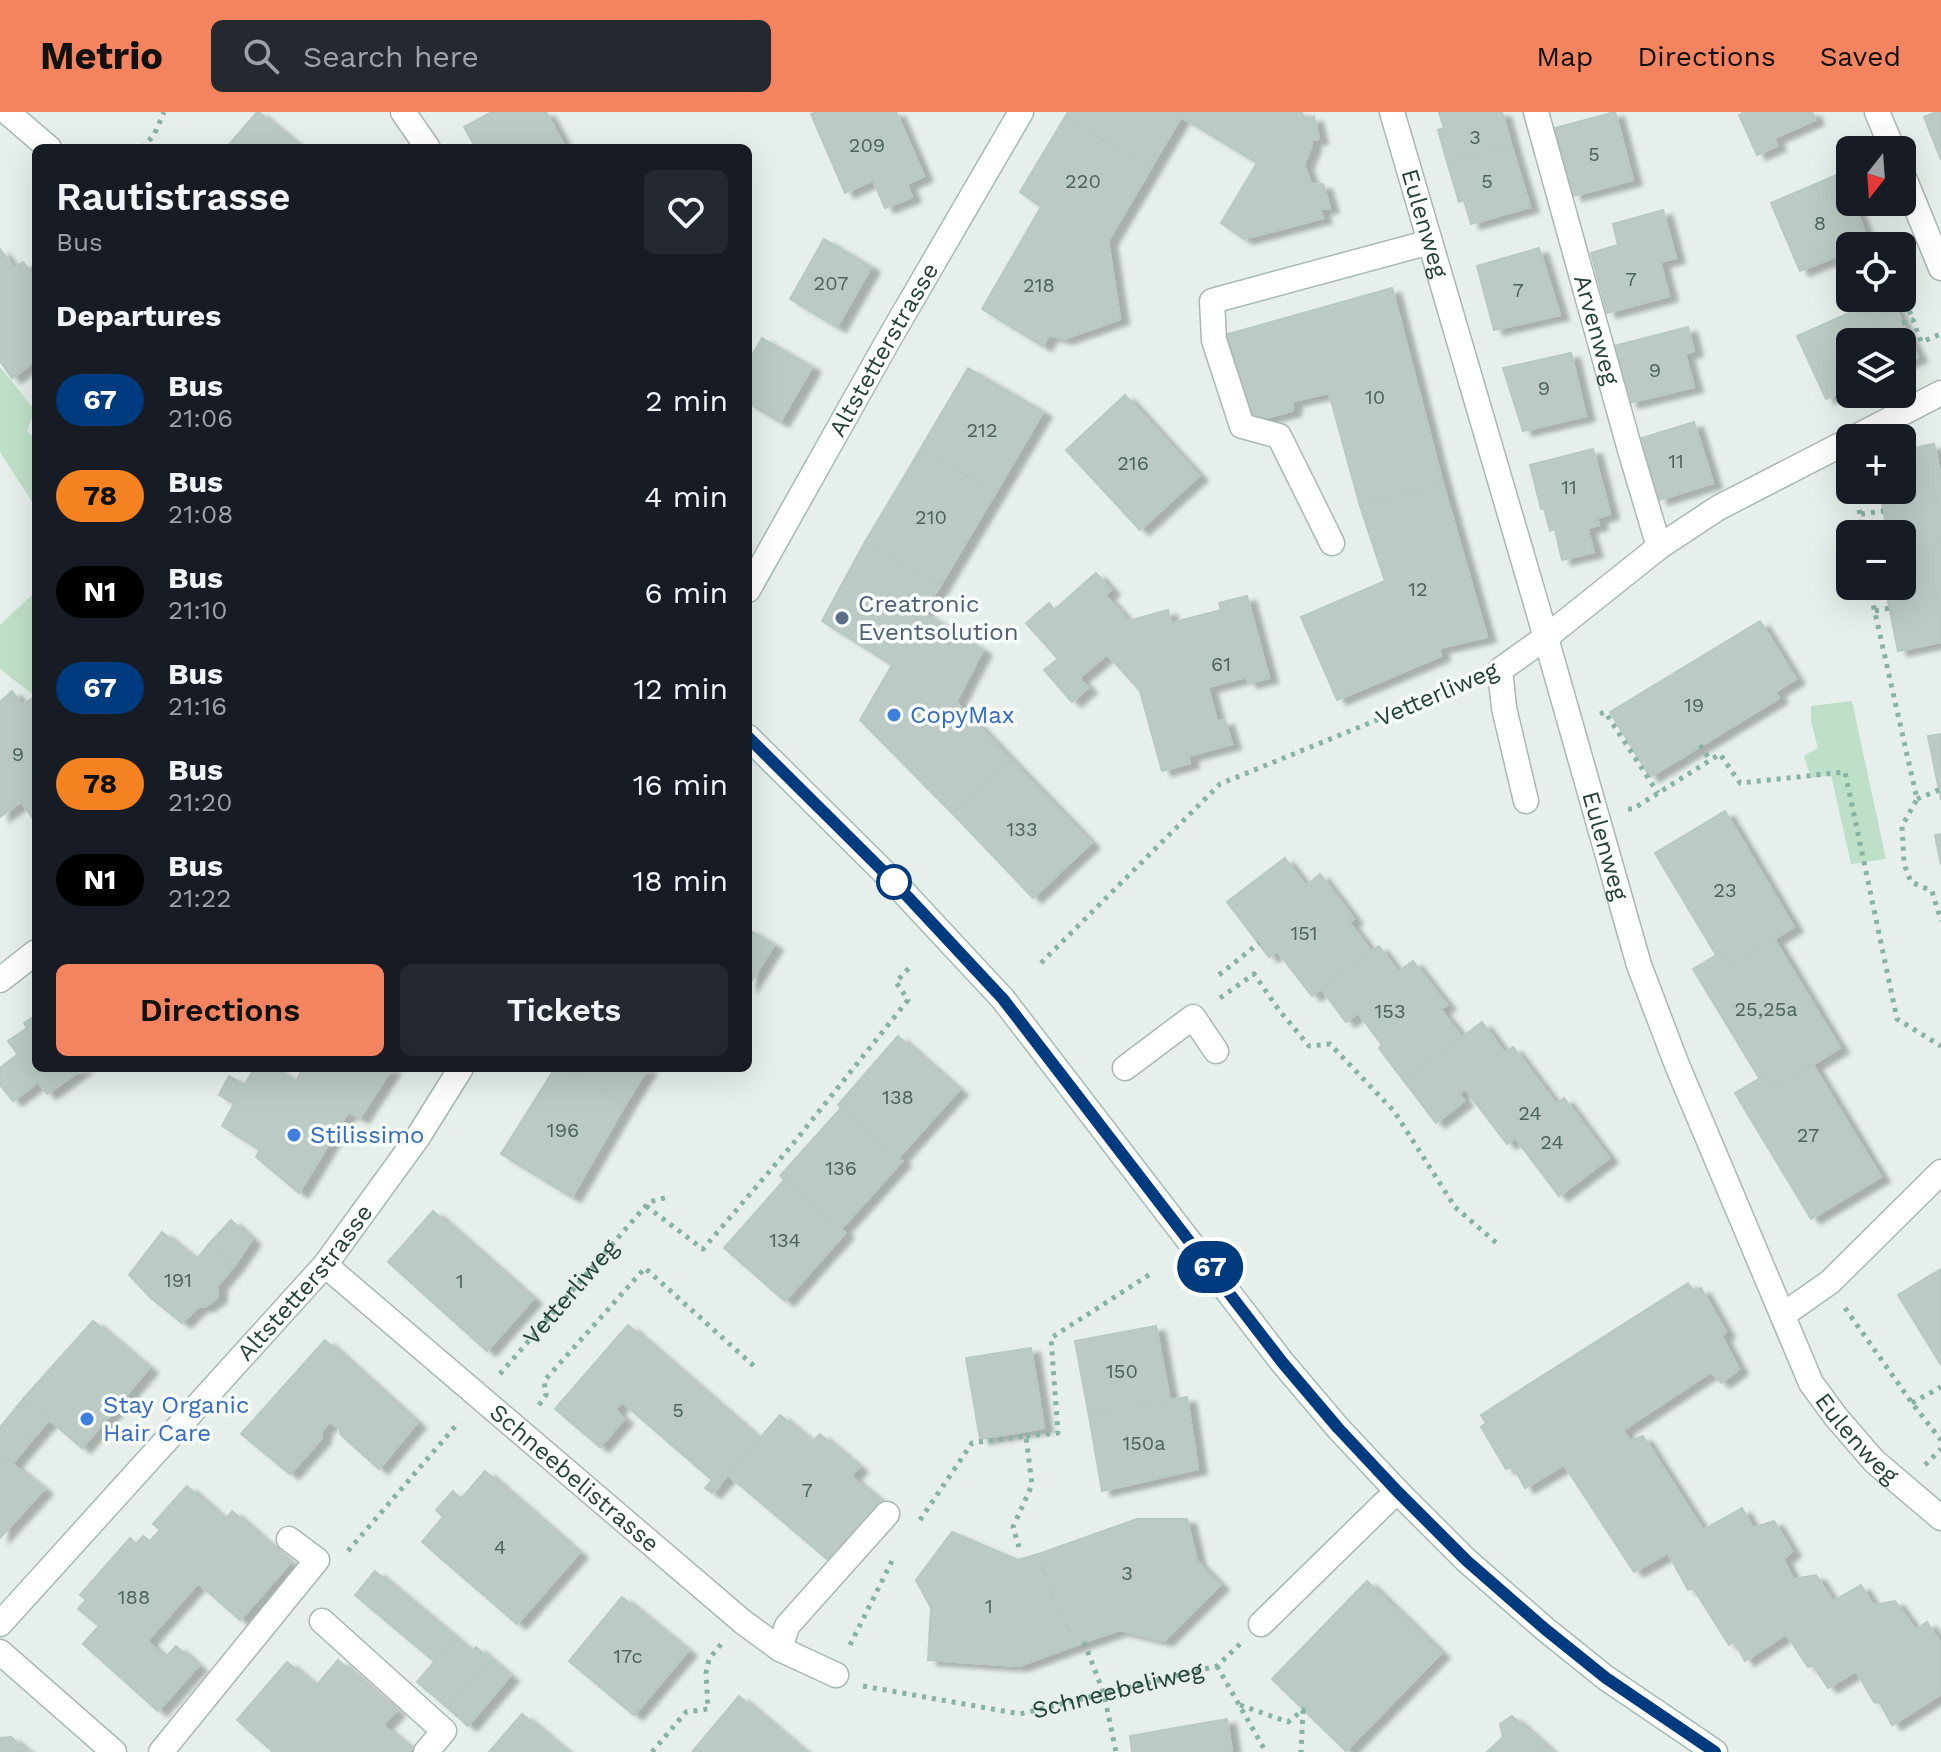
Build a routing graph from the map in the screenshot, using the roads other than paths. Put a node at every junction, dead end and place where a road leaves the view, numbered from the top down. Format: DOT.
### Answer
graph roads {
  1 [pos="7,112"];
  2 [pos="403,112"];
  3 [pos="1392,112"];
  4 [pos="1536,112"];
  5 [pos="1877,112"];
  6 [pos="1013,115"];
  7 [pos="1887,136"];
  8 [pos="44,144"];
  9 [pos="425,144"];
  10 [pos="1916,207"];
  11 [pos="1430,242"];
  12 [pos="1941,268"];
  13 [pos="1941,393"];
  14 [pos="1881,424"];
  15 [pos="1836,447"];
  16 [pos="1332,543"];
  17 [pos="1659,547"];
  18 [pos="752,583"];
  19 [pos="1545,638"];
  20 [pos="752,741"];
  21 [pos="1526,801"];
  22 [pos="32,955"];
  23 [pos="0,980"];
  24 [pos="1216,1051"];
  25 [pos="1125,1068"];
  26 [pos="459,1072"];
  27 [pos="1941,1172"];
  28 [pos="325,1265"];
  29 [pos="1783,1315"];
  30 [pos="1397,1491"];
  31 [pos="887,1514"];
  32 [pos="1941,1518"];
  33 [pos="289,1539"];
  34 [pos="322,1621"];
  35 [pos="0,1624"];
  36 [pos="1261,1624"];
  37 [pos="780,1649"];
  38 [pos="0,1652"];
  39 [pos="836,1675"];
  40 [pos="114,1752"];
  41 [pos="161,1752"];
  42 [pos="426,1752"];
  43 [pos="1715,1752"];
  1 -- 8 [label="street"];
  2 -- 9 [label="street"];
  3 -- 11 [label="street, Eulenweg"];
  4 -- 17 [label="street, Arvenweg"];
  5 -- 7 [label="street"];
  6 -- 18 [label="street, Altstetterstrasse"];
  10 -- 12 [label="street"];
  11 -- 16 [label="street"];
  11 -- 19 [label="street, Eulenweg"];
  13 -- 14 [label="street, Vetterliweg"];
  15 -- 17 [label="street, Vetterliweg"];
  17 -- 19 [label="street, Vetterliweg"];
  19 -- 21 [label="street, Vetterliweg"];
  19 -- 29 [label="street, Eulenweg"];
  20 -- 30 [label="street"];
  22 -- 23 [label="street"];
  24 -- 25 [label="street"];
  26 -- 28 [label="street, Altstetterstrasse"];
  27 -- 29 [label="street"];
  28 -- 35 [label="street, Altstetterstrasse"];
  28 -- 37 [label="street, Schneebelistrasse"];
  29 -- 32 [label="street, Eulenweg"];
  30 -- 36 [label="street"];
  30 -- 43 [label="street"];
  31 -- 37 [label="street"];
  33 -- 41 [label="street"];
  34 -- 42 [label="street"];
  37 -- 39 [label="street, Schneebelistrasse"];
  38 -- 40 [label="street"];
}
